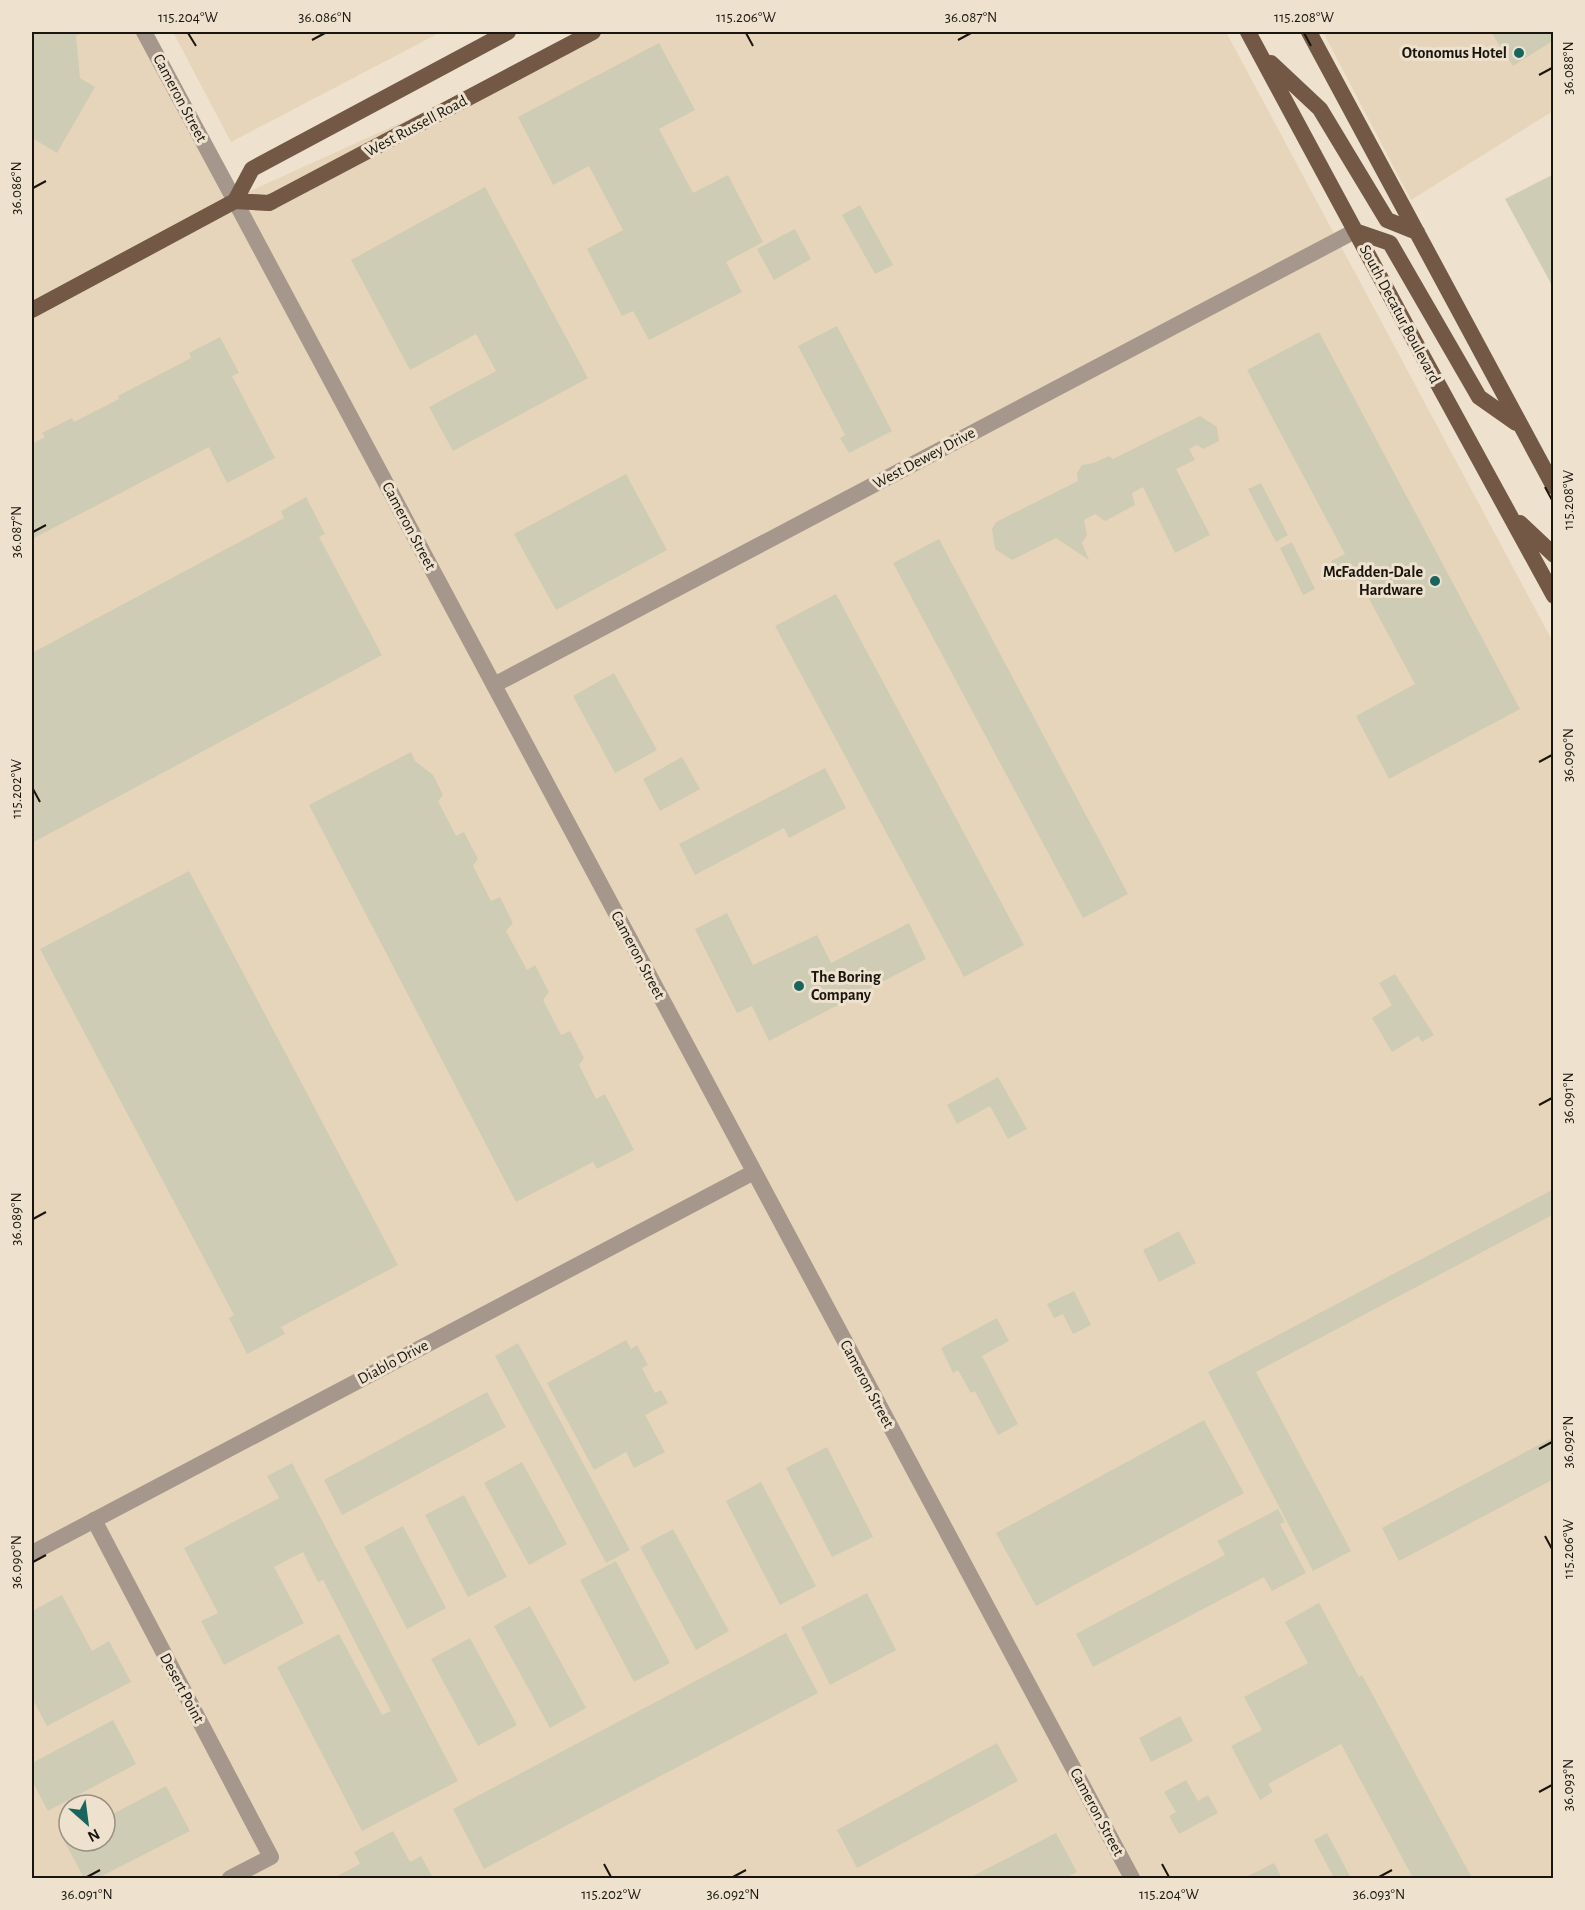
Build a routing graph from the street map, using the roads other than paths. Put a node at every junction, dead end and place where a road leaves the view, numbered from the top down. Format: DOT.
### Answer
graph roads {
  1 [pos="144,32"];
  2 [pos="508,32"];
  3 [pos="593,32"];
  4 [pos="1248,32"];
  5 [pos="1309,32"];
  6 [pos="1259,52"];
  7 [pos="235,201"];
  8 [pos="1355,231"];
  9 [pos="1417,232"];
  10 [pos="32,310"];
  11 [pos="1520,425"];
  12 [pos="1554,487"];
  13 [pos="1508,512"];
  14 [pos="1554,555"];
  15 [pos="1554,596"];
  16 [pos="494,685"];
  17 [pos="754,1172"];
  18 [pos="94,1520"];
  19 [pos="32,1553"];
  20 [pos="230,1878"];
  21 [pos="1132,1878"];
  1 -- 7 [label="street, Cameron Street"];
  2 -- 7 [label="main road"];
  3 -- 7 [label="main road, West Russell Road"];
  4 -- 6 [label="main road, South Decatur Boulevard"];
  5 -- 9 [label="main road"];
  6 -- 8 [label="main road, South Decatur Boulevard"];
  6 -- 9 [label="main road"];
  7 -- 10 [label="main road"];
  7 -- 16 [label="street, Cameron Street"];
  8 -- 11 [label="main road"];
  8 -- 13 [label="main road, South Decatur Boulevard"];
  8 -- 16 [label="street, West Dewey Drive"];
  9 -- 11 [label="main road"];
  11 -- 12 [label="main road"];
  13 -- 14 [label="main road"];
  13 -- 15 [label="main road, South Decatur Boulevard"];
  16 -- 17 [label="street, Cameron Street"];
  17 -- 18 [label="street, Diablo Drive"];
  17 -- 21 [label="street, Cameron Street"];
  18 -- 19 [label="street, Diablo Drive"];
  18 -- 20 [label="street, Desert Point"];
}
